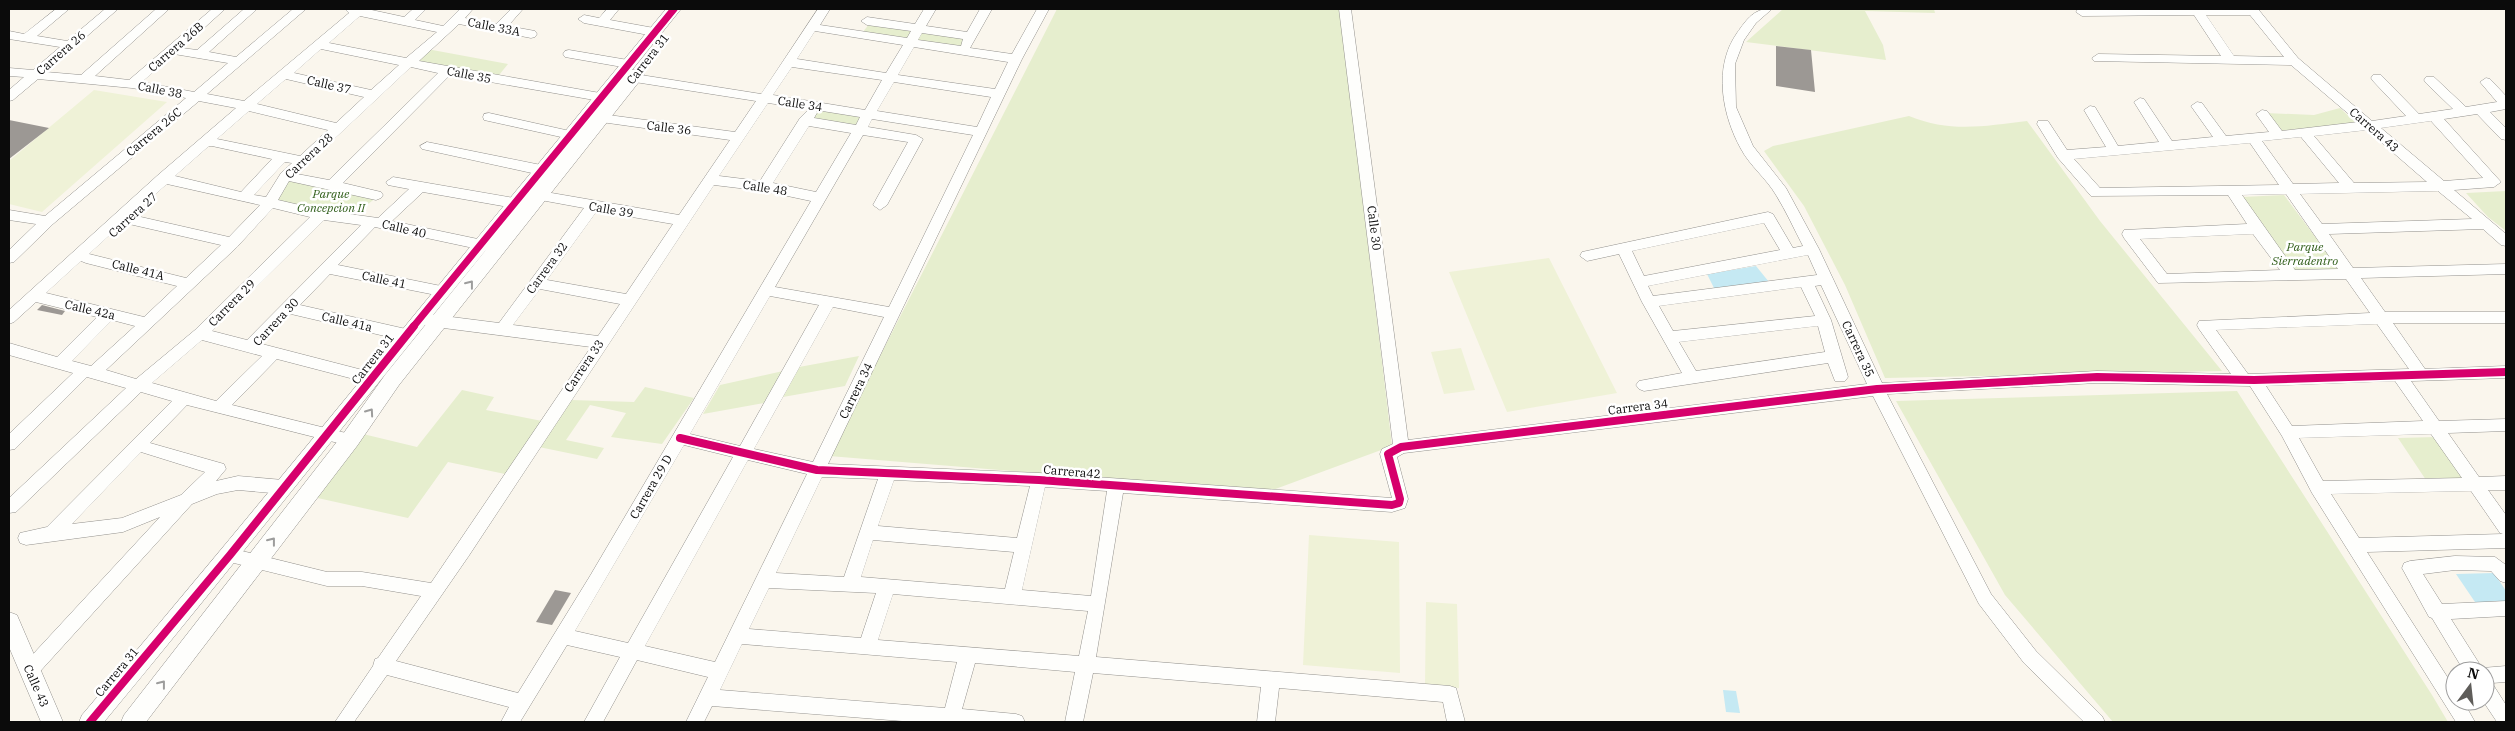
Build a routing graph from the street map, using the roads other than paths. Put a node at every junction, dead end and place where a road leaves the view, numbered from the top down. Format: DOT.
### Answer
graph roads {
  1 [pos="63,9"];
  2 [pos="112,9"];
  3 [pos="163,9"];
  4 [pos="219,9"];
  5 [pos="251,9"];
  6 [pos="300,9"];
  7 [pos="345,9"];
  8 [pos="420,9"];
  9 [pos="467,9"];
  10 [pos="517,9"];
  11 [pos="613,9"];
  12 [pos="674,9"];
  13 [pos="688,9"];
  14 [pos="824,9"];
  15 [pos="875,9"];
  16 [pos="930,9"];
  17 [pos="986,9"];
  18 [pos="1043,9"];
  19 [pos="1345,9"];
  20 [pos="1766,9"];
  21 [pos="360,10"];
  22 [pos="2252,10"];
  23 [pos="2082,12"];
  24 [pos="2198,12"];
  25 [pos="584,19"];
  26 [pos="457,20"];
  27 [pos="868,21"];
  28 [pos="406,22"];
  29 [pos="602,22"];
  30 [pos="500,27"];
  31 [pos="811,27"];
  32 [pos="920,28"];
  33 [pos="446,30"];
  34 [pos="654,32"];
  35 [pos="531,34"];
  36 [pos="859,35"];
  37 [pos="9,36"];
  38 [pos="970,36"];
  39 [pos="26,38"];
  40 [pos="912,42"];
  41 [pos="70,45"];
  42 [pos="319,45"];
  43 [pos="964,49"];
  44 [pos="172,50"];
  45 [pos="200,54"];
  46 [pos="569,54"];
  47 [pos="2098,58"];
  48 [pos="1016,59"];
  49 [pos="2230,60"];
  50 [pos="239,61"];
  51 [pos="2294,61"];
  52 [pos="788,62"];
  53 [pos="408,63"];
  54 [pos="448,71"];
  55 [pos="9,72"];
  56 [pos="627,72"];
  57 [pos="284,75"];
  58 [pos="34,76"];
  59 [pos="890,77"];
  60 [pos="85,78"];
  61 [pos="2377,78"];
  62 [pos="2430,80"];
  63 [pos="2486,82"];
  64 [pos="132,84"];
  65 [pos="1000,94"];
  66 [pos="375,95"];
  67 [pos="619,95"];
  68 [pos="196,96"];
  69 [pos="9,97"];
  70 [pos="600,97"];
  71 [pos="764,98"];
  72 [pos="2140,102"];
  73 [pos="2506,104"];
  74 [pos="251,105"];
  75 [pos="816,106"];
  76 [pos="2197,106"];
  77 [pos="2480,109"];
  78 [pos="2090,110"];
  79 [pos="2463,111"];
  80 [pos="869,114"];
  81 [pos="2262,114"];
  82 [pos="2434,116"];
  83 [pos="488,117"];
  84 [pos="601,118"];
  85 [pos="2416,119"];
  86 [pos="805,122"];
  87 [pos="2043,124"];
  88 [pos="2370,125"];
  89 [pos="339,128"];
  90 [pos="861,129"];
  91 [pos="981,132"];
  92 [pos="2304,132"];
  93 [pos="570,135"];
  94 [pos="2278,136"];
  95 [pos="2506,136"];
  96 [pos="738,137"];
  97 [pos="2253,138"];
  98 [pos="2223,141"];
  99 [pos="212,142"];
  100 [pos="427,146"];
  101 [pos="2169,146"];
  102 [pos="2115,150"];
  103 [pos="2063,155"];
  104 [pos="282,157"];
  105 [pos="302,161"];
  106 [pos="541,170"];
  107 [pos="286,176"];
  108 [pos="167,179"];
  109 [pos="710,180"];
  110 [pos="393,182"];
  111 [pos="333,184"];
  112 [pos="764,186"];
  113 [pos="2440,186"];
  114 [pos="420,187"];
  115 [pos="2350,187"];
  116 [pos="2289,188"];
  117 [pos="2232,190"];
  118 [pos="376,195"];
  119 [pos="540,196"];
  120 [pos="243,198"];
  121 [pos="820,198"];
  122 [pos="514,203"];
  123 [pos="270,204"];
  124 [pos="880,204"];
  125 [pos="592,206"];
  126 [pos="9,215"];
  127 [pos="321,215"];
  128 [pos="128,219"];
  129 [pos="48,222"];
  130 [pos="376,222"];
  131 [pos="682,222"];
  132 [pos="2485,224"];
  133 [pos="2257,229"];
  134 [pos="2318,230"];
  135 [pos="2506,240"];
  136 [pos="232,243"];
  137 [pos="479,246"];
  138 [pos="1623,247"];
  139 [pos="499,248"];
  140 [pos="1812,249"];
  141 [pos="1788,252"];
  142 [pos="1587,256"];
  143 [pos="9,258"];
  144 [pos="86,258"];
  145 [pos="326,268"];
  146 [pos="2506,269"];
  147 [pos="2350,272"];
  148 [pos="2290,274"];
  149 [pos="1826,279"];
  150 [pos="1640,282"];
  151 [pos="1806,282"];
  152 [pos="536,283"];
  153 [pos="189,284"];
  154 [pos="765,290"];
  155 [pos="441,291"];
  156 [pos="38,297"];
  157 [pos="629,300"];
  158 [pos="829,300"];
  159 [pos="1649,302"];
  160 [pos="289,308"];
  161 [pos="894,313"];
  162 [pos="108,315"];
  163 [pos="2506,317"];
  164 [pos="9,318"];
  165 [pos="2380,318"];
  166 [pos="419,319"];
  167 [pos="1824,320"];
  168 [pos="441,321"];
  169 [pos="147,323"];
  170 [pos="9,329"];
  171 [pos="502,330"];
  172 [pos="200,334"];
  173 [pos="406,335"];
  174 [pos="1671,338"];
  175 [pos="600,342"];
  176 [pos="250,347"];
  177 [pos="9,349"];
  178 [pos="273,354"];
  179 [pos="1834,356"];
  180 [pos="61,362"];
  181 [pos="90,372"];
  182 [pos="2506,372"];
  183 [pos="2398,374"];
  184 [pos="2421,374"];
  185 [pos="1840,377"];
  186 [pos="373,378"];
  187 [pos="1692,378"];
  188 [pos="2249,379"];
  189 [pos="139,385"];
  190 [pos="1644,385"];
  191 [pos="1877,389"];
  192 [pos="184,398"];
  193 [pos="219,408"];
  194 [pos="2506,425"];
  195 [pos="2438,428"];
  196 [pos="2288,432"];
  197 [pos="328,434"];
  198 [pos="680,438"];
  199 [pos="350,440"];
  200 [pos="9,444"];
  201 [pos="137,445"];
  202 [pos="1401,447"];
  203 [pos="744,453"];
  204 [pos="817,470"];
  205 [pos="888,474"];
  206 [pos="1039,480"];
  207 [pos="2506,483"];
  208 [pos="2476,484"];
  209 [pos="1116,487"];
  210 [pos="283,488"];
  211 [pos="2318,488"];
  212 [pos="188,498"];
  213 [pos="10,507"];
  214 [pos="2506,528"];
  215 [pos="866,532"];
  216 [pos="52,533"];
  217 [pos="26,538"];
  218 [pos="2506,541"];
  219 [pos="2441,543"];
  220 [pos="2356,544"];
  221 [pos="1022,546"];
  222 [pos="230,555"];
  223 [pos="257,561"];
  224 [pos="2455,562"];
  225 [pos="2506,576"];
  226 [pos="764,580"];
  227 [pos="850,584"];
  228 [pos="887,586"];
  229 [pos="434,591"];
  230 [pos="1012,596"];
  231 [pos="1098,604"];
  232 [pos="2506,608"];
  233 [pos="2435,612"];
  234 [pos="9,622"];
  235 [pos="563,636"];
  236 [pos="736,636"];
  237 [pos="867,646"];
  238 [pos="632,652"];
  239 [pos="968,656"];
  240 [pos="2467,661"];
  241 [pos="381,665"];
  242 [pos="1086,665"];
  243 [pos="29,671"];
  244 [pos="719,672"];
  245 [pos="1270,680"];
  246 [pos="707,697"];
  247 [pos="522,702"];
  248 [pos="2495,703"];
  249 [pos="951,718"];
  250 [pos="2506,720"];
  251 [pos="52,722"];
  252 [pos="90,722"];
  253 [pos="132,722"];
  254 [pos="344,722"];
  255 [pos="510,722"];
  256 [pos="592,722"];
  257 [pos="695,722"];
  258 [pos="1016,722"];
  259 [pos="1074,722"];
  260 [pos="1266,722"];
  261 [pos="1456,722"];
  262 [pos="2096,722"];
  263 [pos="2466,722"];
  1 -- 39 [label="street"];
  2 -- 41 [label="street, Carrera 26"];
  3 -- 60 [label="street"];
  4 -- 44 [label="street, Carrera 26B"];
  5 -- 45 [label="street"];
  6 -- 50 [label="street, Carrera 26C"];
  7 -- 21 [label="street"];
  8 -- 28 [label="street"];
  9 -- 26 [label="street, Carrera 28"];
  10 -- 30 [label="street"];
  11 -- 29 [label="street"];
  12 -- 34 [label="street, Carrera 31"];
  13 -- 56 [label="street, Carrera 31"];
  14 -- 31 [label="street, Carrera 33"];
  15 -- 27 [label="street"];
  16 -- 32 [label="street, Carrera 29 D"];
  17 -- 38 [label="street"];
  18 -- 48 [label="street"];
  19 -- 202 [label="street, Calle 30"];
  20 -- 140 [label="street, Carrera 35"];
  21 -- 28 [label="street"];
  21 -- 42 [label="street, Carrera 27"];
  22 -- 24 [label="street"];
  22 -- 51 [label="street, Carrera 43"];
  23 -- 24 [label="street"];
  24 -- 49 [label="street"];
  25 -- 29 [label="street"];
  26 -- 30 [label="street, Calle 33A"];
  26 -- 33 [label="street, Carrera 28"];
  27 -- 32 [label="street"];
  27 -- 36 [label="street"];
  28 -- 33 [label="street"];
  29 -- 34 [label="street"];
  30 -- 35 [label="street, Calle 33A"];
  31 -- 36 [label="street"];
  31 -- 52 [label="street, Carrera 33"];
  32 -- 38 [label="street"];
  32 -- 40 [label="street, Carrera 29 D"];
  33 -- 53 [label="street, Carrera 28"];
  34 -- 56 [label="street, Carrera 31"];
  36 -- 40 [label="street"];
  37 -- 39 [label="street"];
  38 -- 43 [label="street"];
  39 -- 41 [label="street"];
  40 -- 43 [label="street"];
  40 -- 59 [label="street, Carrera 29 D"];
  41 -- 58 [label="street, Carrera 26"];
  42 -- 53 [label="street, Calle 35"];
  42 -- 57 [label="street, Carrera 27"];
  43 -- 48 [label="street"];
  44 -- 45 [label="street"];
  44 -- 64 [label="street, Carrera 26B"];
  45 -- 50 [label="street"];
  46 -- 56 [label="street, Calle 34"];
  47 -- 49 [label="street"];
  48 -- 65 [label="street, Carrera 34"];
  49 -- 51 [label="street"];
  50 -- 68 [label="street, Carrera 26C"];
  51 -- 88 [label="street, Carrera 43"];
  52 -- 59 [label="street"];
  52 -- 71 [label="street, Carrera 33"];
  53 -- 54 [label="street, Calle 35"];
  53 -- 66 [label="street, Carrera 28"];
  54 -- 70 [label="street, Calle 35"];
  54 -- 111 [label="street"];
  55 -- 58 [label="street, Calle 38"];
  56 -- 67 [label="street, Carrera 31"];
  56 -- 70 [label="street, Carrera 31"];
  56 -- 71 [label="street, Calle 34"];
  57 -- 66 [label="street, Calle 37"];
  57 -- 74 [label="street, Carrera 27"];
  58 -- 60 [label="street, Calle 38"];
  58 -- 69 [label="street, Carrera 26"];
  59 -- 65 [label="street"];
  59 -- 80 [label="street, Carrera 29 D"];
  60 -- 64 [label="street, Calle 38"];
  61 -- 85 [label="street"];
  62 -- 79 [label="street"];
  63 -- 73 [label="street"];
  64 -- 68 [label="street, Calle 38"];
  65 -- 91 [label="street, Carrera 34"];
  66 -- 89 [label="street, Carrera 28"];
  67 -- 70 [label="street, Calle 35"];
  67 -- 84 [label="street, Carrera 31"];
  68 -- 74 [label="street, Calle 38"];
  68 -- 129 [label="street, Carrera 26C"];
  70 -- 93 [label="street, Carrera 31"];
  71 -- 75 [label="street, Calle 34"];
  71 -- 96 [label="street, Carrera 33"];
  72 -- 101 [label="street"];
  73 -- 77 [label="street"];
  74 -- 89 [label="street, Calle 38"];
  74 -- 99 [label="street, Carrera 27"];
  74 -- 108 [label="street, Carrera 27"];
  75 -- 80 [label="street, Calle 34"];
  75 -- 86 [label="street"];
  76 -- 98 [label="street"];
  77 -- 79 [label="street"];
  77 -- 95 [label="street"];
  78 -- 102 [label="street"];
  79 -- 82 [label="street"];
  80 -- 90 [label="street, Carrera 29 D"];
  80 -- 91 [label="street, Calle 34"];
  81 -- 94 [label="street"];
  82 -- 85 [label="street"];
  82 -- 113 [label="street"];
  83 -- 93 [label="street"];
  84 -- 96 [label="street, Calle 36"];
  84 -- 119 [label="street, Carrera 31"];
  85 -- 88 [label="street"];
  86 -- 90 [label="street"];
  86 -- 112 [label="street"];
  87 -- 103 [label="street"];
  88 -- 92 [label="street"];
  88 -- 113 [label="street, Carrera 43"];
  89 -- 105 [label="street, Carrera 28"];
  90 -- 121 [label="street, Carrera 29 D"];
  90 -- 124 [label="street"];
  91 -- 161 [label="street, Carrera 34"];
  92 -- 94 [label="street"];
  92 -- 115 [label="street"];
  93 -- 106 [label="street, Carrera 31"];
  94 -- 97 [label="street"];
  96 -- 109 [label="street, Carrera 33"];
  97 -- 98 [label="street"];
  97 -- 116 [label="street"];
  98 -- 101 [label="street"];
  99 -- 104 [label="street"];
  99 -- 108 [label="street, Carrera 27"];
  100 -- 106 [label="street"];
  101 -- 102 [label="street"];
  102 -- 103 [label="street"];
  103 -- 117 [label="street"];
  104 -- 105 [label="street"];
  104 -- 120 [label="street"];
  105 -- 107 [label="street, Carrera 28"];
  106 -- 122 [label="street, Carrera 31"];
  107 -- 111 [label="street"];
  107 -- 123 [label="street, Carrera 28"];
  108 -- 120 [label="street, Calle 40"];
  108 -- 128 [label="street, Carrera 27"];
  108 -- 156 [label="street, Carrera 27"];
  109 -- 112 [label="street, Calle 48"];
  109 -- 131 [label="street, Carrera 33"];
  110 -- 114 [label="street"];
  111 -- 118 [label="street"];
  112 -- 121 [label="street, Calle 48"];
  113 -- 115 [label="street"];
  113 -- 132 [label="street, Carrera 43"];
  114 -- 122 [label="street"];
  114 -- 130 [label="street, Carrera 30"];
  115 -- 116 [label="street"];
  116 -- 117 [label="street"];
  116 -- 134 [label="street"];
  117 -- 133 [label="street"];
  119 -- 125 [label="street, Calle 39"];
  119 -- 139 [label="street, Carrera 31"];
  120 -- 123 [label="street, Calle 40"];
  121 -- 154 [label="street, Carrera 29 D"];
  122 -- 137 [label="street, Carrera 31"];
  123 -- 127 [label="street, Calle 40"];
  123 -- 136 [label="street, Carrera 28"];
  125 -- 131 [label="street, Calle 39"];
  125 -- 152 [label="street, Carrera 32"];
  126 -- 129 [label="street"];
  127 -- 130 [label="street, Calle 40"];
  127 -- 172 [label="street, Carrera 29"];
  128 -- 136 [label="street"];
  128 -- 144 [label="street, Carrera 27"];
  129 -- 143 [label="street, Carrera 26C"];
  130 -- 137 [label="street, Calle 40"];
  130 -- 145 [label="street, Carrera 30"];
  131 -- 157 [label="street, Carrera 33"];
  132 -- 134 [label="street"];
  132 -- 135 [label="street, Carrera 43"];
  133 -- 148 [label="street"];
  133 -- 148 [label="street"];
  134 -- 147 [label="street"];
  136 -- 153 [label="street, Carrera 28"];
  137 -- 139 [label="street, Calle 40"];
  137 -- 155 [label="street, Carrera 31"];
  138 -- 141 [label="street"];
  138 -- 142 [label="street"];
  138 -- 150 [label="street"];
  168 -- 139 [label="street, Carrera 31, one-way"];
  140 -- 141 [label="street"];
  140 -- 149 [label="street, Carrera 35"];
  141 -- 150 [label="street"];
  144 -- 153 [label="street, Calle 41A"];
  144 -- 156 [label="street, Carrera 27"];
  145 -- 155 [label="street, Calle 41"];
  145 -- 160 [label="street, Carrera 30"];
  146 -- 147 [label="street"];
  147 -- 148 [label="street"];
  147 -- 165 [label="street"];
  149 -- 151 [label="street"];
  149 -- 191 [label="street, Carrera 35"];
  150 -- 159 [label="street"];
  151 -- 159 [label="street"];
  151 -- 167 [label="street"];
  152 -- 157 [label="street"];
  152 -- 171 [label="street, Carrera 32"];
  153 -- 169 [label="street, Carrera 28"];
  154 -- 158 [label="street"];
  154 -- 198 [label="street, Carrera 29 D"];
  155 -- 166 [label="street, Carrera 31"];
  156 -- 162 [label="street, Calle 42a"];
  156 -- 164 [label="street, Carrera 27"];
  156 -- 170 [label="street, Carrera 27"];
  157 -- 175 [label="street, Carrera 33"];
  158 -- 161 [label="street"];
  158 -- 203 [label="street"];
  159 -- 174 [label="street"];
  160 -- 173 [label="street, Calle 41a"];
  160 -- 176 [label="street, Carrera 30"];
  161 -- 204 [label="street, Carrera 34"];
  162 -- 169 [label="street, Calle 42a"];
  162 -- 180 [label="street"];
  163 -- 165 [label="street"];
  165 -- 184 [label="street"];
  165 -- 188 [label="street"];
  166 -- 168 [label="street"];
  166 -- 173 [label="street, Carrera 31"];
  167 -- 174 [label="street"];
  167 -- 179 [label="street"];
  168 -- 171 [label="street"];
  199 -- 168 [label="street, Carrera 31, one-way"];
  169 -- 181 [label="street, Carrera 28"];
  171 -- 175 [label="street"];
  172 -- 176 [label="street"];
  172 -- 189 [label="street, Carrera 29"];
  173 -- 186 [label="street, Carrera 31"];
  174 -- 187 [label="street"];
  175 -- 229 [label="street, Carrera 33"];
  176 -- 178 [label="street, Carrera 30"];
  177 -- 180 [label="street"];
  178 -- 186 [label="street"];
  178 -- 193 [label="street, Carrera 30"];
  179 -- 185 [label="street"];
  179 -- 187 [label="street"];
  180 -- 181 [label="street"];
  181 -- 189 [label="street"];
  181 -- 200 [label="street, Carrera 28"];
  182 -- 184 [label="street, Carrera 34"];
  183 -- 184 [label="street, Carrera 34"];
  183 -- 188 [label="street, Carrera 34"];
  183 -- 195 [label="street"];
  186 -- 197 [label="street, Carrera 31"];
  187 -- 190 [label="street"];
  188 -- 191 [label="street, Carrera 34"];
  188 -- 196 [label="street"];
  189 -- 192 [label="street"];
  189 -- 213 [label="street, Carrera 29"];
  191 -- 202 [label="street, Carrera 34"];
  191 -- 262 [label="street, Carrera 35"];
  192 -- 193 [label="street"];
  192 -- 201 [label="street"];
  193 -- 197 [label="street"];
  194 -- 195 [label="street"];
  195 -- 196 [label="street"];
  195 -- 208 [label="street"];
  196 -- 211 [label="street"];
  197 -- 199 [label="street"];
  197 -- 210 [label="street, Carrera 31"];
  198 -- 203 [label="street, Carrera42"];
  198 -- 235 [label="street, Carrera 29 D"];
  223 -- 199 [label="street, Carrera 31, one-way"];
  201 -- 212 [label="street"];
  201 -- 216 [label="street"];
  202 -- 209 [label="street, Carrera42"];
  203 -- 204 [label="street, Carrera42"];
  203 -- 238 [label="street"];
  204 -- 205 [label="street, Carrera42"];
  204 -- 226 [label="street, Carrera 34"];
  205 -- 206 [label="street, Carrera42"];
  205 -- 215 [label="street"];
  206 -- 209 [label="street, Carrera42"];
  206 -- 221 [label="street"];
  207 -- 208 [label="street"];
  208 -- 211 [label="street"];
  208 -- 214 [label="street"];
  209 -- 231 [label="street"];
  210 -- 212 [label="street"];
  210 -- 222 [label="street, Carrera 31"];
  211 -- 220 [label="street"];
  212 -- 216 [label="street"];
  212 -- 243 [label="street"];
  215 -- 221 [label="street"];
  215 -- 227 [label="street"];
  216 -- 217 [label="street"];
  218 -- 219 [label="street"];
  219 -- 220 [label="street"];
  219 -- 224 [label="street"];
  220 -- 263 [label="street"];
  221 -- 230 [label="street"];
  222 -- 223 [label="street"];
  222 -- 252 [label="street, Carrera 31"];
  223 -- 229 [label="street"];
  253 -- 223 [label="street, Carrera 31, one-way"];
  224 -- 225 [label="street"];
  224 -- 233 [label="street"];
  226 -- 227 [label="street"];
  226 -- 236 [label="street, Carrera 34"];
  227 -- 228 [label="street"];
  228 -- 230 [label="street"];
  228 -- 237 [label="street"];
  229 -- 241 [label="street, Carrera 33"];
  230 -- 231 [label="street"];
  231 -- 242 [label="street"];
  232 -- 233 [label="street"];
  233 -- 240 [label="street"];
  234 -- 243 [label="street, Calle 43"];
  235 -- 238 [label="street"];
  235 -- 247 [label="street, Carrera 29 D"];
  236 -- 237 [label="street"];
  236 -- 244 [label="street, Carrera 34"];
  237 -- 239 [label="street"];
  238 -- 244 [label="street"];
  238 -- 256 [label="street"];
  239 -- 242 [label="street"];
  239 -- 249 [label="street"];
  241 -- 247 [label="street"];
  241 -- 254 [label="street, Carrera 33"];
  242 -- 245 [label="street"];
  242 -- 259 [label="street"];
  243 -- 251 [label="street, Calle 43"];
  244 -- 246 [label="street, Carrera 34"];
  245 -- 260 [label="street"];
  245 -- 261 [label="street"];
  246 -- 249 [label="street"];
  246 -- 257 [label="street, Carrera 34"];
  247 -- 255 [label="street, Carrera 29 D"];
  248 -- 250 [label="street"];
  249 -- 258 [label="street"];
}
